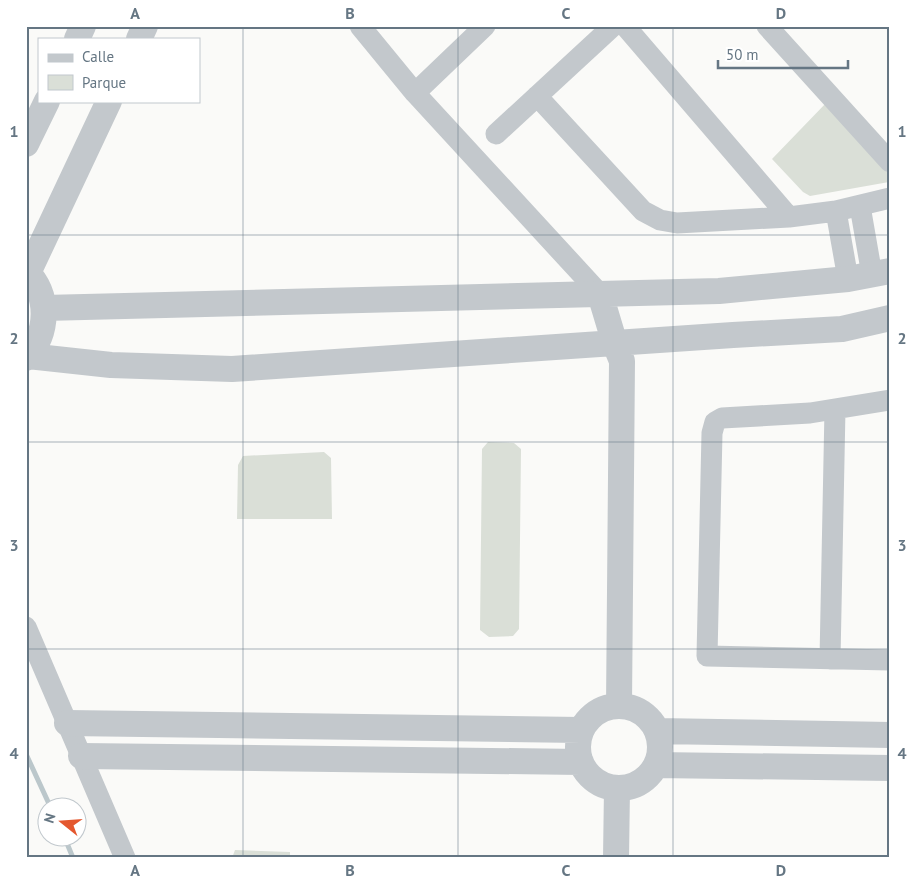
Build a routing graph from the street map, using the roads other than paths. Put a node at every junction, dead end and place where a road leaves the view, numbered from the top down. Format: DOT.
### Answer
graph roads {
  1 [pos="83,26"];
  2 [pos="144,26"];
  3 [pos="360,26"];
  4 [pos="485,26"];
  5 [pos="613,26"];
  6 [pos="625,26"];
  7 [pos="767,26"];
  8 [pos="77,38"];
  9 [pos="139,38"];
  10 [pos="415,93"];
  11 [pos="537,96"];
  12 [pos="47,102"];
  13 [pos="109,102"];
  14 [pos="496,134"];
  15 [pos="26,144"];
  16 [pos="890,162"];
  17 [pos="890,198"];
  18 [pos="860,206"];
  19 [pos="836,211"];
  20 [pos="790,217"];
  21 [pos="27,272"];
  22 [pos="870,275"];
  23 [pos="600,294"];
  24 [pos="44,308"];
  25 [pos="890,318"];
  26 [pos="615,344"];
  27 [pos="27,357"];
  28 [pos="890,400"];
  29 [pos="834,409"];
  30 [pos="26,627"];
  31 [pos="830,658"];
  32 [pos="890,660"];
  33 [pos="619,706"];
  34 [pos="67,723"];
  35 [pos="581,730"];
  36 [pos="656,731"];
  37 [pos="890,735"];
  38 [pos="81,756"];
  39 [pos="580,762"];
  40 [pos="656,765"];
  41 [pos="890,768"];
  42 [pos="617,788"];
  43 [pos="125,858"];
  44 [pos="616,858"];
  1 -- 8 [label="street"];
  2 -- 9 [label="street"];
  3 -- 10 [label="street"];
  4 -- 10 [label="street"];
  5 -- 11 [label="street"];
  6 -- 20 [label="street"];
  7 -- 16 [label="street"];
  10 -- 23 [label="street"];
  11 -- 14 [label="street"];
  11 -- 20 [label="street"];
  12 -- 15 [label="street"];
  13 -- 21 [label="street"];
  17 -- 18 [label="street"];
  18 -- 19 [label="street"];
  18 -- 22 [label="street"];
  19 -- 20 [label="street"];
  19 -- 22 [label="street"];
  21 -- 24 [label="street"];
  22 -- 23 [label="street"];
  23 -- 24 [label="street"];
  23 -- 26 [label="street"];
  24 -- 27 [label="street"];
  25 -- 26 [label="street"];
  26 -- 27 [label="street"];
  26 -- 33 [label="street"];
  28 -- 29 [label="street"];
  29 -- 31 [label="street"];
  29 -- 31 [label="street"];
  30 -- 34 [label="street"];
  31 -- 32 [label="street"];
  33 -- 35 [label="street"];
  33 -- 36 [label="street"];
  34 -- 35 [label="street"];
  34 -- 38 [label="street"];
  35 -- 39 [label="street"];
  36 -- 37 [label="street"];
  36 -- 40 [label="street"];
  38 -- 39 [label="street"];
  38 -- 43 [label="street"];
  39 -- 42 [label="street"];
  40 -- 41 [label="street"];
  40 -- 42 [label="street"];
  42 -- 44 [label="street"];
}
